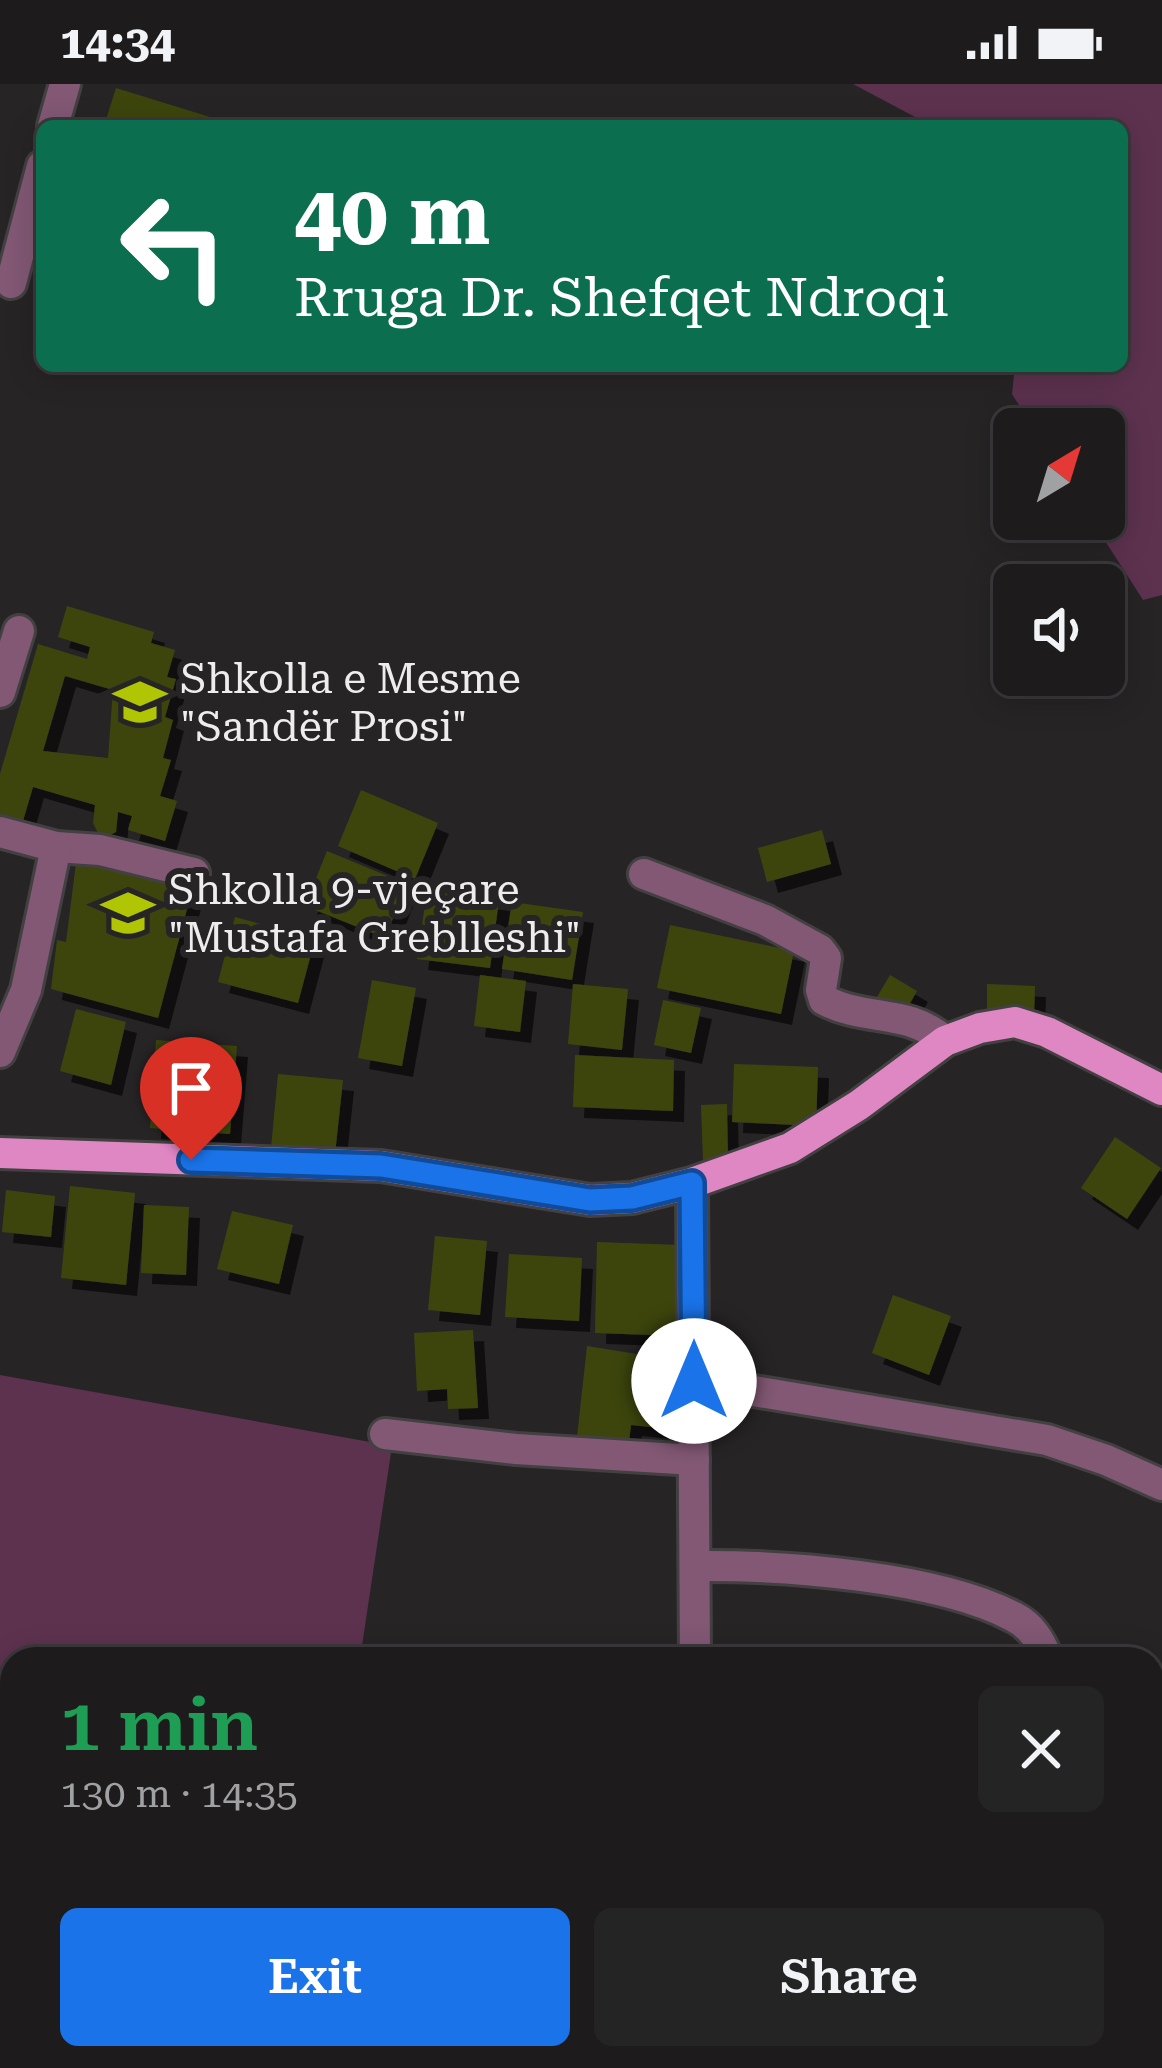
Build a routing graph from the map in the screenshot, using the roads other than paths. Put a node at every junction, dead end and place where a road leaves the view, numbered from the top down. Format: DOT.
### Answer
graph roads {
  1 [pos="65,84"];
  2 [pos="55,120"];
  3 [pos="36,189"];
  4 [pos="11,284"];
  5 [pos="19,632"];
  6 [pos="0,692"];
  7 [pos="0,832"];
  8 [pos="56,847"];
  9 [pos="194,873"];
  10 [pos="644,874"];
  11 [pos="945,1041"];
  12 [pos="0,1052"];
  13 [pos="1162,1090"];
  14 [pos="0,1153"];
  15 [pos="692,1183"];
  16 [pos="694,1381"];
  17 [pos="385,1434"];
  18 [pos="694,1460"];
  19 [pos="1162,1485"];
  20 [pos="694,1565"];
  21 [pos="695,1647"];
  22 [pos="1042,1647"];
  1 -- 2 [label="street"];
  3 -- 4 [label="street"];
  5 -- 6 [label="street"];
  7 -- 8 [label="street"];
  8 -- 9 [label="street"];
  8 -- 12 [label="street"];
  10 -- 11 [label="street"];
  11 -- 13 [label="main road"];
  11 -- 15 [label="main road"];
  14 -- 15 [label="main road"];
  15 -- 16 [label="street"];
  16 -- 18 [label="street"];
  16 -- 19 [label="street"];
  17 -- 18 [label="street"];
  18 -- 20 [label="street"];
  20 -- 21 [label="street"];
  20 -- 22 [label="street"];
}
